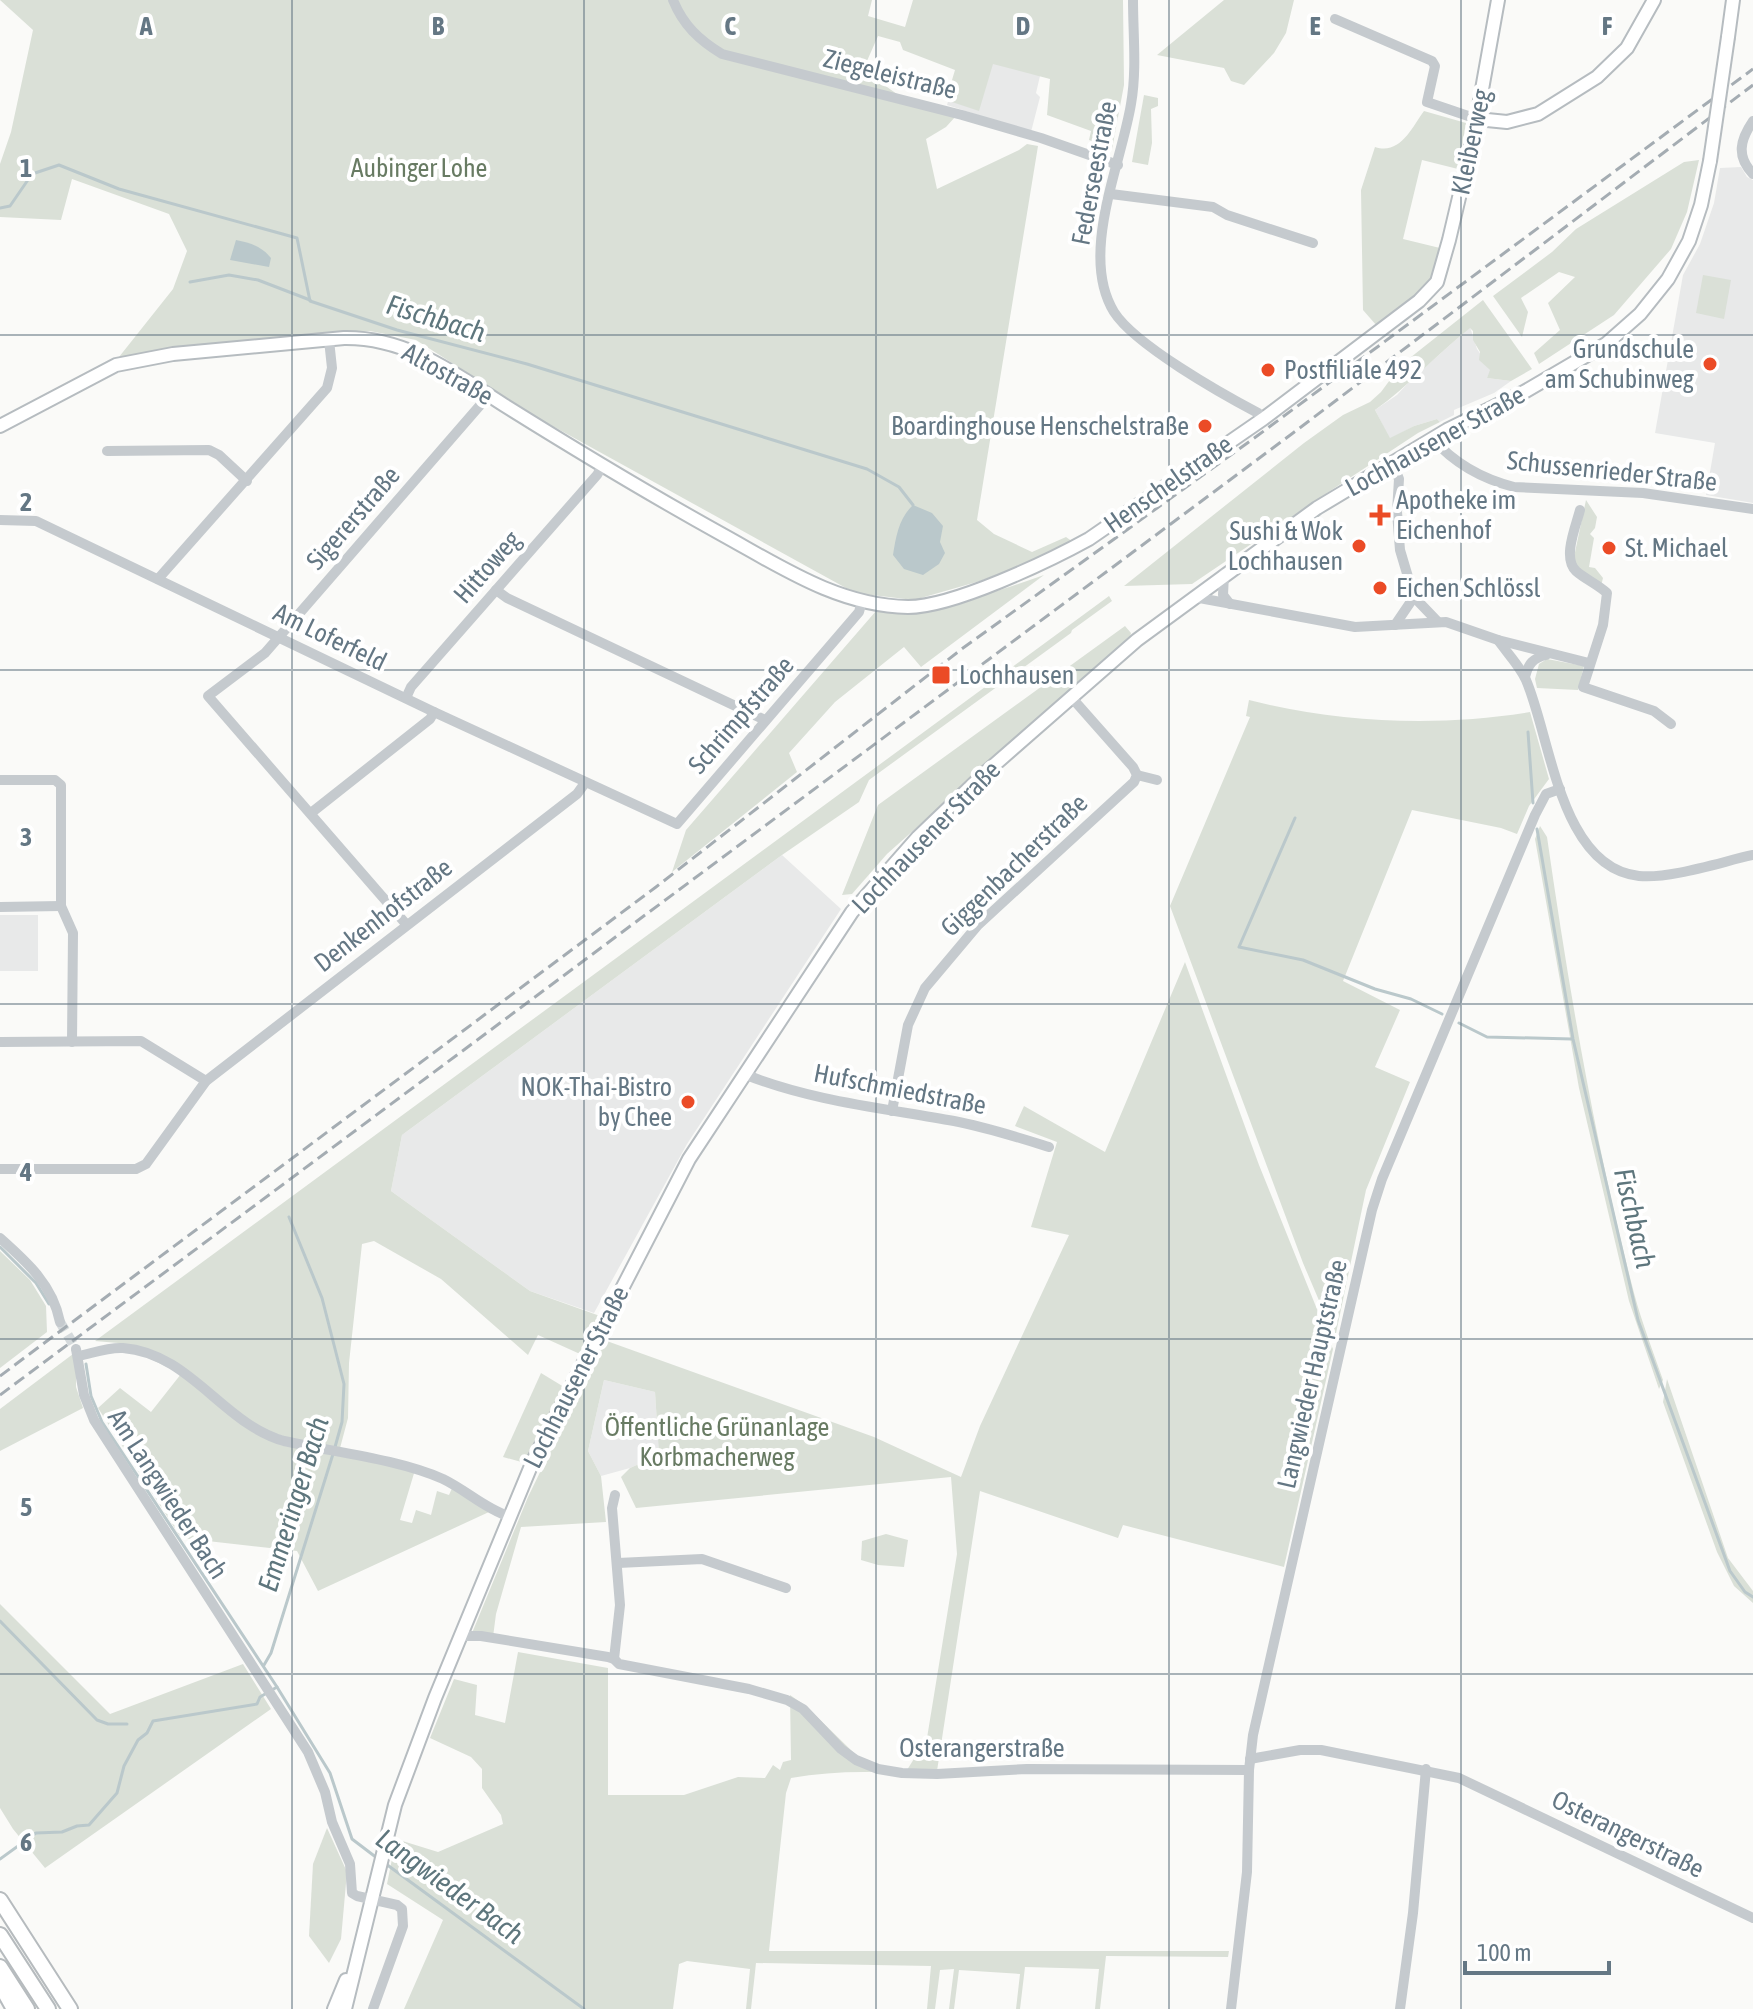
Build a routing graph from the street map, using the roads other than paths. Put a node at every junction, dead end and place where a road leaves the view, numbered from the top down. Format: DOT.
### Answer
graph roads {
  1 [pos="673,0"];
  2 [pos="1133,0"];
  3 [pos="1498,0"];
  4 [pos="1654,0"];
  5 [pos="1733,0"];
  6 [pos="1335,19"];
  7 [pos="1477,119"];
  8 [pos="1753,121"];
  9 [pos="1118,165"];
  10 [pos="1753,174"];
  11 [pos="1111,194"];
  12 [pos="1313,243"];
  13 [pos="1437,282"];
  14 [pos="329,340"];
  15 [pos="489,395"];
  16 [pos="1263,419"];
  17 [pos="0,426"];
  18 [pos="1433,439"];
  19 [pos="107,451"];
  20 [pos="1392,462"];
  21 [pos="603,465"];
  22 [pos="247,481"];
  23 [pos="1753,509"];
  24 [pos="1580,510"];
  25 [pos="0,520"];
  26 [pos="1224,574"];
  27 [pos="158,579"];
  28 [pos="496,590"];
  29 [pos="1194,597"];
  30 [pos="1414,597"];
  31 [pos="862,601"];
  32 [pos="1230,604"];
  33 [pos="1437,621"];
  34 [pos="1395,625"];
  35 [pos="279,637"];
  36 [pos="1498,640"];
  37 [pos="1548,654"];
  38 [pos="1589,663"];
  39 [pos="1525,677"];
  40 [pos="406,698"];
  41 [pos="1072,698"];
  42 [pos="434,712"];
  43 [pos="765,720"];
  44 [pos="1671,724"];
  45 [pos="1137,775"];
  46 [pos="0,780"];
  47 [pos="1157,780"];
  48 [pos="585,783"];
  49 [pos="1560,789"];
  50 [pos="638,807"];
  51 [pos="311,813"];
  52 [pos="1753,855"];
  53 [pos="61,906"];
  54 [pos="0,907"];
  55 [pos="406,924"];
  56 [pos="0,1042"];
  57 [pos="72,1042"];
  58 [pos="744,1074"];
  59 [pos="206,1081"];
  60 [pos="892,1111"];
  61 [pos="1049,1147"];
  62 [pos="0,1169"];
  63 [pos="0,1238"];
  64 [pos="60,1322"];
  65 [pos="615,1495"];
  66 [pos="508,1516"];
  67 [pos="618,1563"];
  68 [pos="786,1588"];
  69 [pos="460,1636"];
  70 [pos="614,1659"];
  71 [pos="1249,1764"];
  72 [pos="1426,1769"];
  73 [pos="0,1900"];
  74 [pos="371,1906"];
  75 [pos="1753,1918"];
  76 [pos="0,1935"];
  77 [pos="39,1963"];
  78 [pos="0,1967"];
  79 [pos="0,1984"];
  80 [pos="14,2009"];
  81 [pos="27,2009"];
  82 [pos="48,2009"];
  83 [pos="70,2009"];
  84 [pos="82,2009"];
  85 [pos="334,2009"];
  86 [pos="345,2009"];
  87 [pos="373,2009"];
  88 [pos="1231,2009"];
  89 [pos="1400,2009"];
  1 -- 9 [label="street, Ziegeleistraße"];
  2 -- 9 [label="street, Federseestraße"];
  3 -- 7 [label="main road, Kleiberweg"];
  4 -- 7 [label="main road"];
  5 -- 18 [label="main road, Lochhausener Straße, bridge"];
  6 -- 7 [label="street"];
  7 -- 13 [label="main road, Kleiberweg"];
  8 -- 10 [label="street"];
  9 -- 11 [label="street, Federseestraße"];
  11 -- 12 [label="street"];
  11 -- 16 [label="street, Federseestraße"];
  13 -- 16 [label="main road, Henschelstraße"];
  14 -- 15 [label="main road, Altostraße"];
  14 -- 17 [label="main road, Altostraße"];
  14 -- 22 [label="street"];
  15 -- 21 [label="main road, Altostraße"];
  15 -- 35 [label="street, Sigererstraße"];
  16 -- 31 [label="main road, Henschelstraße"];
  18 -- 20 [label="main road, Lochhausener Straße"];
  18 -- 23 [label="street, Schussenrieder Straße"];
  19 -- 22 [label="street"];
  20 -- 26 [label="main road, Lochhausener Straße"];
  20 -- 30 [label="street"];
  21 -- 28 [label="street, Hittoweg"];
  21 -- 31 [label="main road, Altostraße"];
  22 -- 27 [label="street"];
  24 -- 38 [label="street"];
  25 -- 27 [label="street, Am Loferfeld"];
  26 -- 29 [label="main road, Lochhausener Straße"];
  26 -- 32 [label="street"];
  27 -- 35 [label="street, Am Loferfeld"];
  28 -- 40 [label="street, Hittoweg"];
  28 -- 43 [label="street"];
  29 -- 32 [label="street"];
  29 -- 41 [label="main road, Lochhausener Straße"];
  30 -- 33 [label="street"];
  30 -- 34 [label="street"];
  31 -- 43 [label="street, Schrimpfstraße"];
  32 -- 34 [label="street"];
  33 -- 34 [label="street"];
  33 -- 36 [label="street"];
  35 -- 40 [label="street, Am Loferfeld"];
  35 -- 51 [label="street, Sigererstraße"];
  36 -- 37 [label="street"];
  36 -- 39 [label="street"];
  37 -- 38 [label="street"];
  37 -- 39 [label="street"];
  38 -- 44 [label="street"];
  39 -- 49 [label="street"];
  40 -- 42 [label="street, Am Loferfeld"];
  41 -- 45 [label="street"];
  41 -- 58 [label="main road, Lochhausener Straße"];
  42 -- 48 [label="street, Am Loferfeld"];
  42 -- 51 [label="street"];
  43 -- 50 [label="street, Schrimpfstraße"];
  45 -- 47 [label="street"];
  45 -- 60 [label="street, Giggenbacherstraße"];
  46 -- 53 [label="street"];
  48 -- 50 [label="street, Am Loferfeld"];
  48 -- 55 [label="street, Denkenhofstraße"];
  49 -- 52 [label="street"];
  49 -- 71 [label="street, Langwieder Hauptstraße"];
  51 -- 55 [label="street"];
  53 -- 54 [label="street"];
  53 -- 57 [label="street"];
  55 -- 59 [label="street, Denkenhofstraße"];
  56 -- 57 [label="street"];
  57 -- 59 [label="street"];
  58 -- 60 [label="street, Hufschmiedstraße"];
  58 -- 66 [label="main road, Lochhausener Straße"];
  59 -- 62 [label="street, Denkenhofstraße"];
  60 -- 61 [label="street, Hufschmiedstraße"];
  63 -- 64 [label="street"];
  65 -- 67 [label="street"];
  66 -- 69 [label="main road, Lochhausener Straße"];
  66 -- 74 [label="street, Am Langwieder Bach"];
  67 -- 68 [label="street"];
  67 -- 70 [label="street"];
  69 -- 70 [label="street, Osterangerstraße"];
  69 -- 74 [label="main road, Lochhausener Straße"];
  70 -- 71 [label="street, Osterangerstraße"];
  71 -- 72 [label="street, Osterangerstraße"];
  71 -- 88 [label="street, Langwieder Hauptstraße"];
  72 -- 75 [label="street, Osterangerstraße"];
  72 -- 89 [label="street"];
  73 -- 77 [label="highway"];
  74 -- 85 [label="main road, Lochhausener Straße"];
  74 -- 86 [label="main road, Lochhausener Straße"];
  74 -- 87 [label="street"];
  76 -- 82 [label="highway"];
  77 -- 83 [label="highway"];
  77 -- 84 [label="highway"];
  78 -- 81 [label="highway"];
  79 -- 80 [label="highway"];
}
